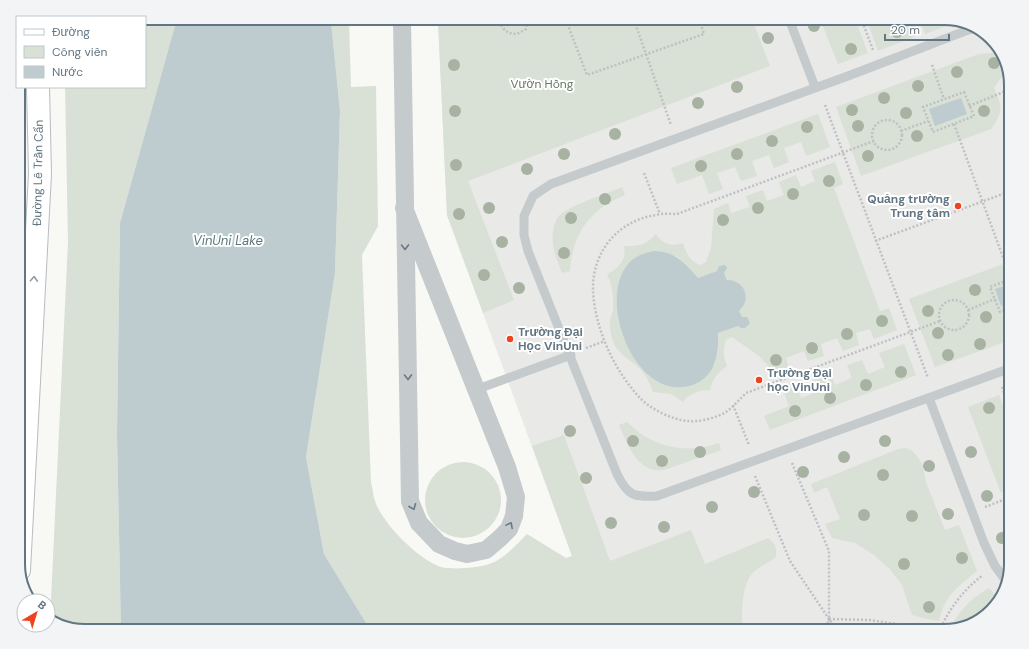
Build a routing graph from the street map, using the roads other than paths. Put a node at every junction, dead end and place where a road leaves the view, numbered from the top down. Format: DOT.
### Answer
graph roads {
  1 [pos="402,25"];
  2 [pos="791,25"];
  3 [pos="968,30"];
  4 [pos="815,87"];
  5 [pos="38,88"];
  6 [pos="404,208"];
  7 [pos="570,355"];
  8 [pos="1004,370"];
  9 [pos="475,390"];
  10 [pos="928,398"];
  11 [pos="25,457"];
  12 [pos="1002,576"];
  1 -- 6 [label="street"];
  2 -- 4 [label="lane"];
  3 -- 4 [label="lane"];
  4 -- 7 [label="lane"];
  11 -- 5 [label="main road, Đường Lê Trần Cẩn, one-way"];
  6 -- 9 [label="street"];
  6 -- 9 [label="street, one-way"];
  7 -- 9 [label="lane"];
  7 -- 10 [label="lane"];
  8 -- 10 [label="lane"];
  10 -- 12 [label="lane"];
}
